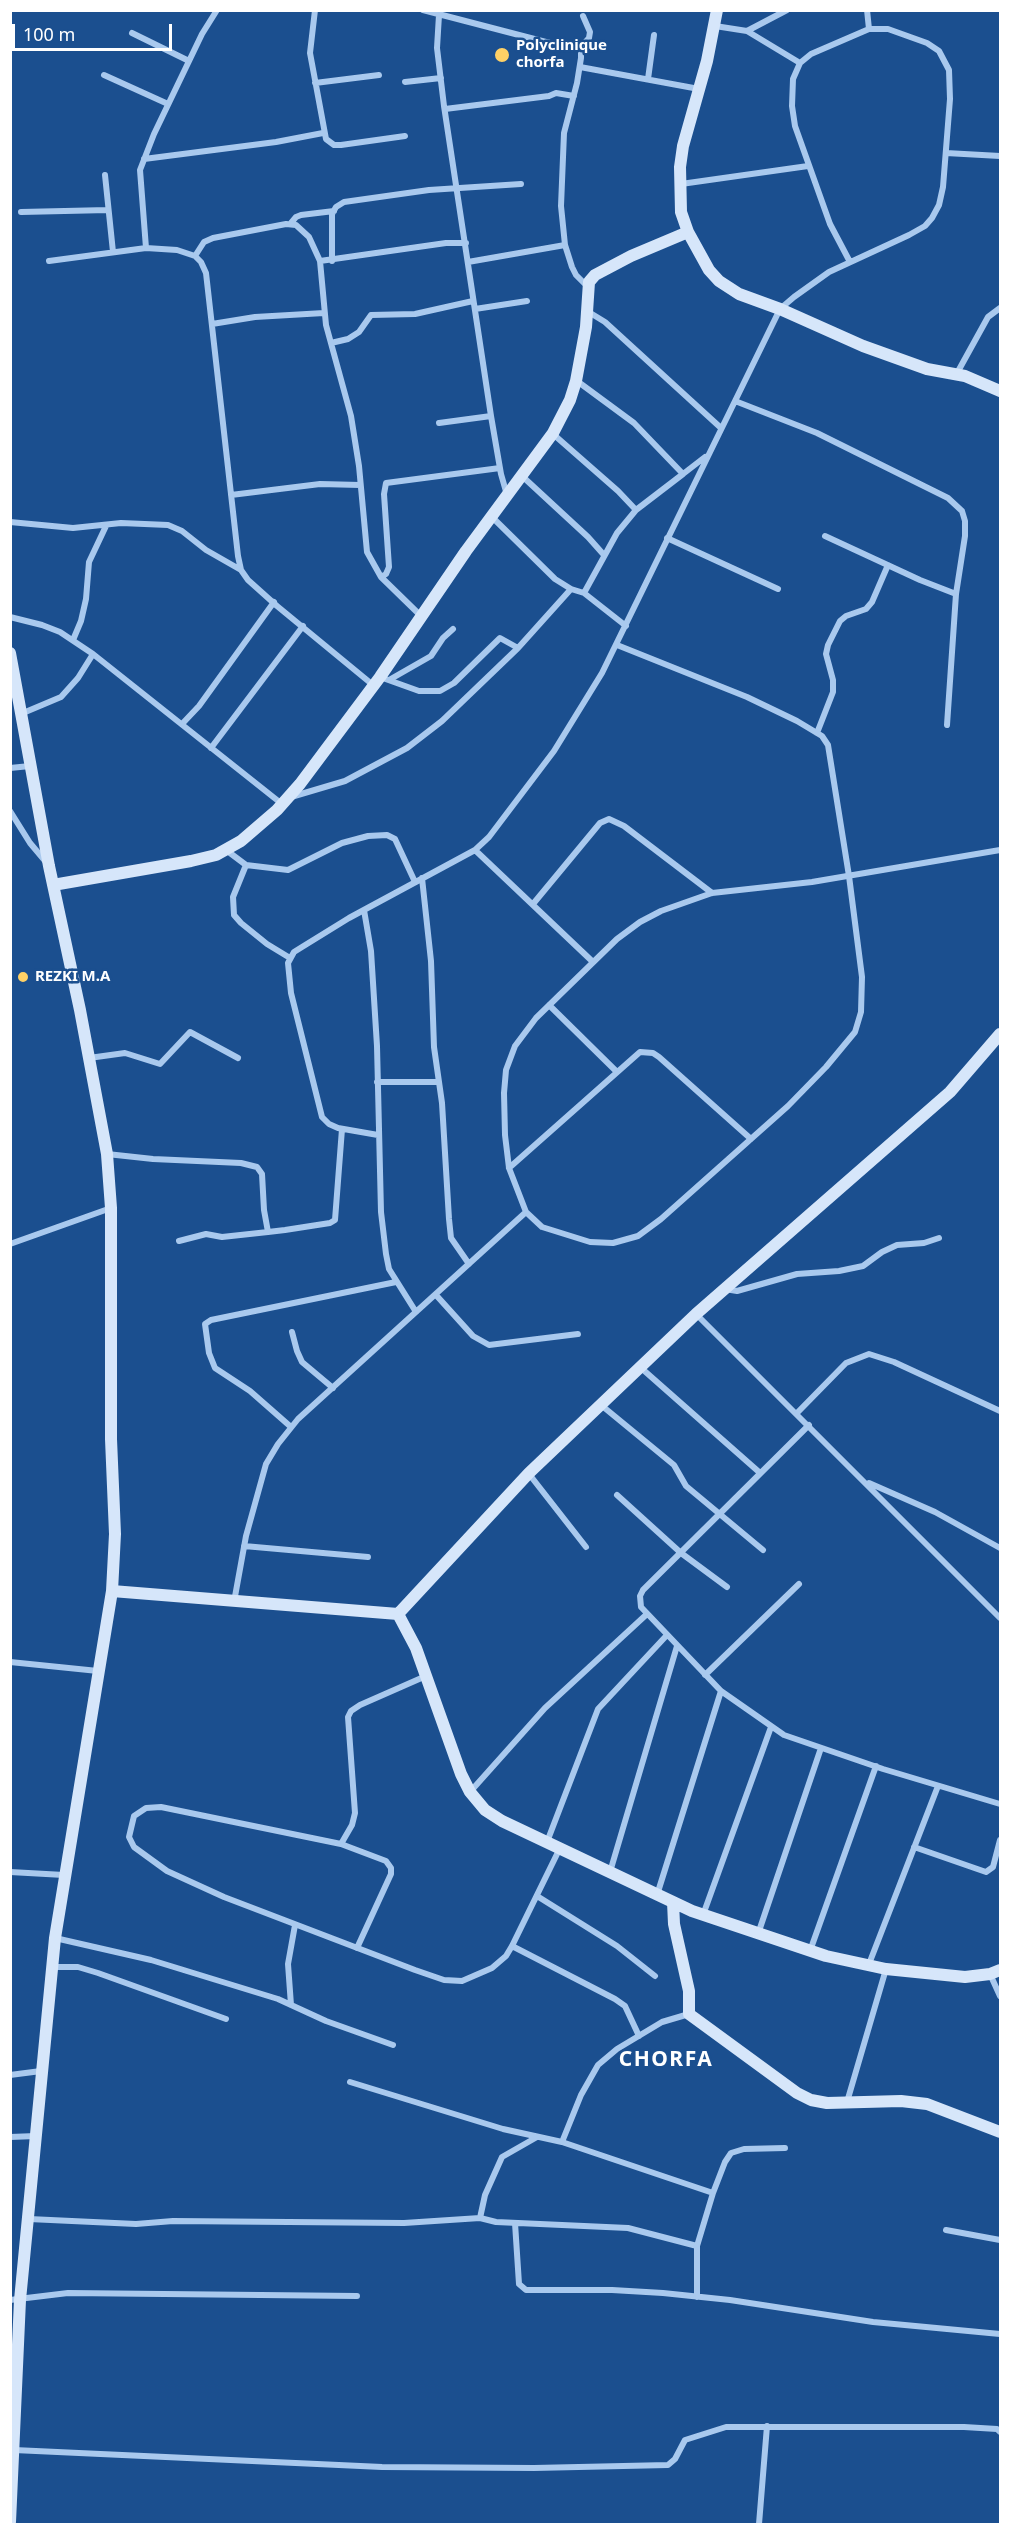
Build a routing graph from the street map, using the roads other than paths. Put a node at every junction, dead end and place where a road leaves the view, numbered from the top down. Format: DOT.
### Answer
graph roads {
  1 [pos="217,10"];
  2 [pos="315,10"];
  3 [pos="423,10"];
  4 [pos="717,10"];
  5 [pos="787,10"];
  6 [pos="867,10"];
  7 [pos="440,15"];
  8 [pos="583,16"];
  9 [pos="715,26"];
  10 [pos="869,29"];
  11 [pos="747,31"];
  12 [pos="132,33"];
  13 [pos="654,35"];
  14 [pos="580,47"];
  15 [pos="189,61"];
  16 [pos="800,63"];
  17 [pos="580,67"];
  18 [pos="104,75"];
  19 [pos="379,75"];
  20 [pos="441,78"];
  21 [pos="648,79"];
  22 [pos="405,82"];
  23 [pos="315,83"];
  24 [pos="700,89"];
  25 [pos="574,96"];
  26 [pos="168,104"];
  27 [pos="445,109"];
  28 [pos="323,133"];
  29 [pos="405,136"];
  30 [pos="946,153"];
  31 [pos="1000,156"];
  32 [pos="144,159"];
  33 [pos="808,166"];
  34 [pos="105,175"];
  35 [pos="521,184"];
  36 [pos="680,184"];
  37 [pos="457,187"];
  38 [pos="108,210"];
  39 [pos="334,211"];
  40 [pos="21,212"];
  41 [pos="291,223"];
  42 [pos="688,232"];
  43 [pos="466,243"];
  44 [pos="565,245"];
  45 [pos="146,248"];
  46 [pos="113,252"];
  47 [pos="195,256"];
  48 [pos="49,261"];
  49 [pos="320,261"];
  50 [pos="332,261"];
  51 [pos="468,262"];
  52 [pos="850,262"];
  53 [pos="588,286"];
  54 [pos="473,301"];
  55 [pos="527,301"];
  56 [pos="1000,308"];
  57 [pos="475,309"];
  58 [pos="780,309"];
  59 [pos="587,311"];
  60 [pos="324,312"];
  61 [pos="212,324"];
  62 [pos="331,343"];
  63 [pos="956,376"];
  64 [pos="576,381"];
  65 [pos="1000,391"];
  66 [pos="735,401"];
  67 [pos="490,416"];
  68 [pos="439,423"];
  69 [pos="721,428"];
  70 [pos="553,434"];
  71 [pos="708,454"];
  72 [pos="500,468"];
  73 [pos="682,474"];
  74 [pos="522,476"];
  75 [pos="360,485"];
  76 [pos="231,495"];
  77 [pos="507,495"];
  78 [pos="636,510"];
  79 [pos="492,517"];
  80 [pos="10,522"];
  81 [pos="106,526"];
  82 [pos="825,536"];
  83 [pos="667,538"];
  84 [pos="604,555"];
  85 [pos="888,565"];
  86 [pos="241,570"];
  87 [pos="381,577"];
  88 [pos="571,589"];
  89 [pos="778,589"];
  90 [pos="584,593"];
  91 [pos="956,594"];
  92 [pos="274,603"];
  93 [pos="422,616"];
  94 [pos="10,617"];
  95 [pos="303,626"];
  96 [pos="626,626"];
  97 [pos="453,629"];
  98 [pos="73,640"];
  99 [pos="617,645"];
  100 [pos="518,648"];
  101 [pos="10,653"];
  102 [pos="93,654"];
  103 [pos="381,681"];
  104 [pos="22,713"];
  105 [pos="182,724"];
  106 [pos="947,725"];
  107 [pos="817,733"];
  108 [pos="212,748"];
  109 [pos="31,766"];
  110 [pos="10,768"];
  111 [pos="285,801"];
  112 [pos="10,811"];
  113 [pos="226,850"];
  114 [pos="476,850"];
  115 [pos="1000,850"];
  116 [pos="246,865"];
  117 [pos="49,866"];
  118 [pos="849,876"];
  119 [pos="422,878"];
  120 [pos="415,882"];
  121 [pos="53,885"];
  122 [pos="712,893"];
  123 [pos="532,904"];
  124 [pos="364,910"];
  125 [pos="290,958"];
  126 [pos="593,962"];
  127 [pos="549,1005"];
  128 [pos="1000,1034"];
  129 [pos="88,1058"];
  130 [pos="238,1058"];
  131 [pos="617,1072"];
  132 [pos="377,1082"];
  133 [pos="438,1082"];
  134 [pos="342,1129"];
  135 [pos="378,1135"];
  136 [pos="751,1139"];
  137 [pos="107,1154"];
  138 [pos="509,1168"];
  139 [pos="111,1208"];
  140 [pos="526,1212"];
  141 [pos="268,1232"];
  142 [pos="939,1238"];
  143 [pos="179,1241"];
  144 [pos="10,1244"];
  145 [pos="469,1264"];
  146 [pos="396,1282"];
  147 [pos="724,1289"];
  148 [pos="436,1295"];
  149 [pos="416,1312"];
  150 [pos="696,1314"];
  151 [pos="292,1332"];
  152 [pos="578,1334"];
  153 [pos="640,1367"];
  154 [pos="333,1388"];
  155 [pos="601,1405"];
  156 [pos="1000,1411"];
  157 [pos="797,1413"];
  158 [pos="809,1425"];
  159 [pos="291,1427"];
  160 [pos="759,1472"];
  161 [pos="529,1473"];
  162 [pos="866,1481"];
  163 [pos="617,1495"];
  164 [pos="719,1514"];
  165 [pos="244,1546"];
  166 [pos="586,1547"];
  167 [pos="1000,1548"];
  168 [pos="763,1550"];
  169 [pos="681,1553"];
  170 [pos="368,1557"];
  171 [pos="799,1584"];
  172 [pos="727,1587"];
  173 [pos="112,1591"];
  174 [pos="234,1602"];
  175 [pos="398,1614"];
  176 [pos="647,1614"];
  177 [pos="1000,1618"];
  178 [pos="667,1635"];
  179 [pos="678,1646"];
  180 [pos="10,1662"];
  181 [pos="98,1671"];
  182 [pos="705,1675"];
  183 [pos="427,1676"];
  184 [pos="721,1691"];
  185 [pos="771,1727"];
  186 [pos="821,1749"];
  187 [pos="876,1766"];
  188 [pos="938,1785"];
  189 [pos="470,1792"];
  190 [pos="1000,1804"];
  191 [pos="1000,1840"];
  192 [pos="548,1842"];
  193 [pos="341,1844"];
  194 [pos="914,1847"];
  195 [pos="560,1848"];
  196 [pos="10,1872"];
  197 [pos="610,1872"];
  198 [pos="64,1875"];
  199 [pos="657,1895"];
  200 [pos="537,1896"];
  201 [pos="673,1902"];
  202 [pos="703,1915"];
  203 [pos="295,1925"];
  204 [pos="758,1934"];
  205 [pos="55,1938"];
  206 [pos="512,1946"];
  207 [pos="357,1948"];
  208 [pos="810,1951"];
  209 [pos="869,1964"];
  210 [pos="52,1967"];
  211 [pos="886,1969"];
  212 [pos="995,1972"];
  213 [pos="655,1976"];
  214 [pos="1000,1996"];
  215 [pos="291,2005"];
  216 [pos="689,2014"];
  217 [pos="226,2019"];
  218 [pos="639,2036"];
  219 [pos="393,2044"];
  220 [pos="41,2072"];
  221 [pos="10,2075"];
  222 [pos="350,2082"];
  223 [pos="847,2102"];
  224 [pos="1000,2132"];
  225 [pos="37,2136"];
  226 [pos="10,2137"];
  227 [pos="537,2137"];
  228 [pos="562,2142"];
  229 [pos="785,2148"];
  230 [pos="712,2193"];
  231 [pos="480,2218"];
  232 [pos="29,2219"];
  233 [pos="516,2223"];
  234 [pos="946,2230"];
  235 [pos="1000,2240"];
  236 [pos="697,2246"];
  237 [pos="357,2296"];
  238 [pos="697,2297"];
  239 [pos="15,2300"];
  240 [pos="1000,2334"];
  241 [pos="14,2355"];
  242 [pos="767,2426"];
  243 [pos="1000,2432"];
  244 [pos="14,2450"];
  245 [pos="12,2466"];
  246 [pos="10,2522"];
  247 [pos="759,2524"];
  1 -- 15 [label="street"];
  2 -- 23 [label="street"];
  3 -- 7 [label="street"];
  4 -- 9 [label="main road"];
  5 -- 11 [label="street"];
  6 -- 10 [label="street"];
  7 -- 14 [label="street"];
  7 -- 20 [label="street"];
  8 -- 14 [label="street"];
  9 -- 11 [label="street"];
  9 -- 24 [label="main road"];
  10 -- 16 [label="street"];
  10 -- 30 [label="street"];
  11 -- 16 [label="street"];
  12 -- 15 [label="street"];
  13 -- 21 [label="street"];
  14 -- 17 [label="street"];
  15 -- 26 [label="street"];
  16 -- 33 [label="street"];
  17 -- 21 [label="street"];
  17 -- 25 [label="street"];
  18 -- 26 [label="street"];
  19 -- 23 [label="street"];
  20 -- 22 [label="street"];
  20 -- 27 [label="street"];
  21 -- 24 [label="street"];
  23 -- 28 [label="street"];
  24 -- 36 [label="main road"];
  25 -- 27 [label="street"];
  25 -- 44 [label="street"];
  26 -- 32 [label="street"];
  27 -- 37 [label="street"];
  28 -- 29 [label="street"];
  28 -- 32 [label="street"];
  30 -- 31 [label="street"];
  30 -- 52 [label="street"];
  32 -- 45 [label="street"];
  33 -- 36 [label="street"];
  33 -- 52 [label="street"];
  34 -- 38 [label="street"];
  35 -- 37 [label="street"];
  36 -- 42 [label="main road"];
  37 -- 39 [label="street"];
  37 -- 43 [label="street"];
  38 -- 40 [label="street"];
  38 -- 46 [label="street"];
  39 -- 41 [label="street"];
  39 -- 50 [label="street"];
  41 -- 47 [label="street"];
  41 -- 49 [label="street"];
  42 -- 53 [label="main road"];
  42 -- 58 [label="main road"];
  43 -- 50 [label="street"];
  43 -- 51 [label="street"];
  44 -- 51 [label="street"];
  44 -- 53 [label="street"];
  45 -- 46 [label="street"];
  45 -- 47 [label="street"];
  46 -- 48 [label="street"];
  47 -- 61 [label="street"];
  49 -- 50 [label="street"];
  49 -- 60 [label="street"];
  51 -- 54 [label="street"];
  52 -- 58 [label="street"];
  53 -- 59 [label="main road"];
  54 -- 57 [label="street"];
  54 -- 62 [label="street"];
  55 -- 57 [label="street"];
  56 -- 63 [label="street"];
  57 -- 67 [label="street"];
  58 -- 63 [label="main road"];
  58 -- 66 [label="street"];
  59 -- 64 [label="main road"];
  59 -- 69 [label="street"];
  60 -- 61 [label="street"];
  60 -- 62 [label="street"];
  61 -- 76 [label="street"];
  62 -- 75 [label="street"];
  63 -- 65 [label="main road"];
  64 -- 70 [label="main road"];
  64 -- 73 [label="street"];
  66 -- 69 [label="street"];
  66 -- 91 [label="street"];
  67 -- 68 [label="street"];
  67 -- 72 [label="street"];
  69 -- 71 [label="street"];
  70 -- 74 [label="main road"];
  70 -- 78 [label="street"];
  71 -- 73 [label="street"];
  71 -- 83 [label="street"];
  72 -- 77 [label="street"];
  72 -- 87 [label="street"];
  73 -- 78 [label="street"];
  74 -- 77 [label="main road"];
  74 -- 84 [label="street"];
  75 -- 76 [label="street"];
  75 -- 87 [label="street"];
  76 -- 86 [label="street"];
  77 -- 79 [label="main road"];
  78 -- 84 [label="street"];
  79 -- 88 [label="street"];
  79 -- 93 [label="main road"];
  80 -- 81 [label="street"];
  81 -- 86 [label="street"];
  81 -- 98 [label="street"];
  82 -- 85 [label="street"];
  83 -- 89 [label="street"];
  83 -- 96 [label="street"];
  84 -- 90 [label="street"];
  85 -- 91 [label="street"];
  85 -- 107 [label="street"];
  86 -- 92 [label="street"];
  87 -- 93 [label="street"];
  88 -- 90 [label="street"];
  88 -- 100 [label="street"];
  90 -- 96 [label="street"];
  91 -- 106 [label="street"];
  92 -- 95 [label="street"];
  92 -- 105 [label="street"];
  93 -- 103 [label="main road"];
  94 -- 98 [label="street"];
  95 -- 103 [label="street"];
  95 -- 108 [label="street"];
  96 -- 99 [label="street"];
  97 -- 103 [label="street"];
  98 -- 102 [label="street"];
  99 -- 107 [label="street"];
  99 -- 114 [label="street"];
  100 -- 103 [label="street"];
  100 -- 111 [label="street"];
  101 -- 104 [label="main road"];
  102 -- 104 [label="street"];
  102 -- 105 [label="street"];
  103 -- 111 [label="main road"];
  104 -- 109 [label="main road"];
  105 -- 108 [label="street"];
  107 -- 118 [label="street"];
  108 -- 111 [label="street"];
  109 -- 110 [label="street"];
  109 -- 117 [label="main road"];
  111 -- 113 [label="main road"];
  112 -- 117 [label="street"];
  113 -- 116 [label="street"];
  113 -- 121 [label="main road"];
  114 -- 119 [label="street"];
  114 -- 123 [label="street"];
  115 -- 118 [label="street"];
  116 -- 120 [label="street"];
  116 -- 125 [label="street"];
  117 -- 121 [label="main road"];
  118 -- 122 [label="street"];
  118 -- 136 [label="street"];
  119 -- 120 [label="street"];
  119 -- 133 [label="street"];
  120 -- 124 [label="street"];
  121 -- 129 [label="main road"];
  122 -- 123 [label="street"];
  122 -- 126 [label="street"];
  123 -- 126 [label="street"];
  124 -- 125 [label="street"];
  124 -- 132 [label="street"];
  125 -- 134 [label="street"];
  126 -- 127 [label="street"];
  127 -- 131 [label="street"];
  127 -- 138 [label="street"];
  128 -- 147 [label="main road"];
  129 -- 130 [label="street"];
  129 -- 137 [label="main road"];
  131 -- 136 [label="street"];
  131 -- 138 [label="street"];
  132 -- 133 [label="street"];
  132 -- 135 [label="street"];
  133 -- 145 [label="street"];
  134 -- 135 [label="street"];
  134 -- 141 [label="street"];
  135 -- 146 [label="street"];
  136 -- 140 [label="street"];
  137 -- 139 [label="main road"];
  137 -- 141 [label="street"];
  138 -- 140 [label="street"];
  139 -- 144 [label="street"];
  139 -- 173 [label="main road"];
  140 -- 145 [label="street"];
  141 -- 143 [label="street"];
  142 -- 147 [label="street"];
  145 -- 148 [label="street"];
  146 -- 149 [label="street"];
  146 -- 159 [label="street"];
  147 -- 150 [label="main road"];
  148 -- 149 [label="street"];
  148 -- 152 [label="street"];
  149 -- 154 [label="street"];
  150 -- 153 [label="main road"];
  150 -- 157 [label="street"];
  151 -- 154 [label="street"];
  153 -- 155 [label="main road"];
  153 -- 160 [label="street"];
  154 -- 159 [label="street"];
  155 -- 161 [label="main road"];
  155 -- 164 [label="street"];
  156 -- 157 [label="street"];
  157 -- 158 [label="street"];
  158 -- 160 [label="street"];
  158 -- 162 [label="street"];
  159 -- 165 [label="street"];
  160 -- 164 [label="street"];
  161 -- 166 [label="street"];
  161 -- 175 [label="main road"];
  162 -- 167 [label="street"];
  162 -- 177 [label="street"];
  163 -- 169 [label="street"];
  164 -- 168 [label="street"];
  164 -- 169 [label="street"];
  165 -- 170 [label="street"];
  165 -- 174 [label="street"];
  169 -- 172 [label="street"];
  169 -- 176 [label="street"];
  171 -- 182 [label="street"];
  173 -- 174 [label="main road"];
  173 -- 181 [label="main road"];
  174 -- 175 [label="main road"];
  175 -- 183 [label="main road"];
  176 -- 178 [label="street"];
  176 -- 189 [label="street"];
  178 -- 179 [label="street"];
  178 -- 192 [label="street"];
  179 -- 182 [label="street"];
  179 -- 197 [label="street"];
  180 -- 181 [label="street"];
  181 -- 198 [label="main road"];
  182 -- 184 [label="street"];
  183 -- 189 [label="main road"];
  183 -- 193 [label="street"];
  184 -- 185 [label="street"];
  184 -- 199 [label="street"];
  185 -- 186 [label="street"];
  185 -- 202 [label="street"];
  186 -- 187 [label="street"];
  186 -- 204 [label="street"];
  187 -- 188 [label="street"];
  187 -- 208 [label="street"];
  188 -- 190 [label="street"];
  188 -- 194 [label="street"];
  189 -- 192 [label="main road"];
  191 -- 194 [label="street"];
  192 -- 195 [label="main road"];
  193 -- 203 [label="street"];
  193 -- 207 [label="street"];
  194 -- 209 [label="street"];
  195 -- 197 [label="main road"];
  195 -- 200 [label="street"];
  196 -- 198 [label="street"];
  197 -- 199 [label="main road"];
  198 -- 205 [label="main road"];
  199 -- 201 [label="main road"];
  200 -- 206 [label="street"];
  200 -- 213 [label="street"];
  201 -- 202 [label="main road"];
  201 -- 216 [label="main road"];
  202 -- 204 [label="main road"];
  203 -- 207 [label="street"];
  203 -- 215 [label="street"];
  204 -- 208 [label="main road"];
  205 -- 210 [label="main road"];
  205 -- 215 [label="street"];
  206 -- 207 [label="street"];
  206 -- 218 [label="street"];
  208 -- 209 [label="main road"];
  209 -- 211 [label="main road"];
  210 -- 217 [label="street"];
  210 -- 220 [label="main road"];
  211 -- 212 [label="main road"];
  211 -- 223 [label="street"];
  212 -- 214 [label="street"];
  215 -- 219 [label="street"];
  216 -- 218 [label="street"];
  216 -- 223 [label="main road"];
  218 -- 228 [label="street"];
  220 -- 221 [label="street"];
  220 -- 225 [label="main road"];
  222 -- 227 [label="street"];
  223 -- 224 [label="main road"];
  225 -- 226 [label="street"];
  225 -- 232 [label="main road"];
  227 -- 228 [label="street"];
  227 -- 231 [label="street"];
  228 -- 230 [label="street"];
  229 -- 230 [label="street"];
  230 -- 236 [label="street"];
  231 -- 232 [label="street"];
  231 -- 233 [label="street"];
  232 -- 239 [label="main road"];
  233 -- 236 [label="street"];
  233 -- 238 [label="street"];
  234 -- 235 [label="street"];
  236 -- 238 [label="street"];
  237 -- 239 [label="street"];
  238 -- 240 [label="street"];
  239 -- 241 [label="main road"];
  241 -- 244 [label="main road"];
  242 -- 243 [label="street"];
  242 -- 244 [label="street"];
  242 -- 247 [label="street"];
  244 -- 245 [label="main road"];
  245 -- 246 [label="main road"];
}
